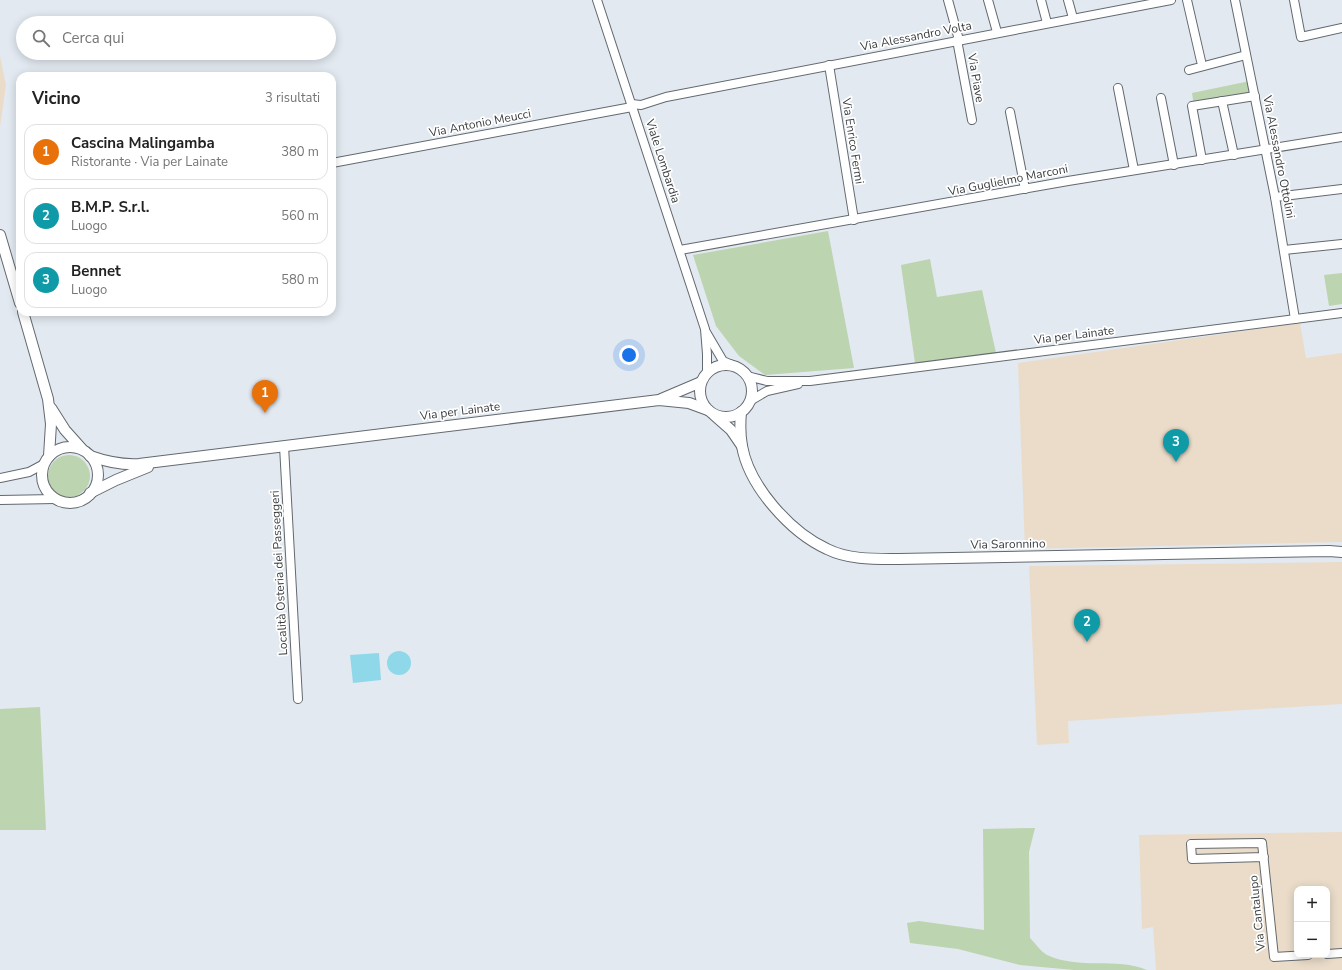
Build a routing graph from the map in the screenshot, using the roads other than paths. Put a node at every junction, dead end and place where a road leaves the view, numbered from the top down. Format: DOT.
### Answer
graph roads {
  1 [pos="597,0"];
  2 [pos="948,0"];
  3 [pos="988,0"];
  4 [pos="1041,0"];
  5 [pos="1068,0"];
  6 [pos="1120,0"];
  7 [pos="1171,0"];
  8 [pos="1187,0"];
  9 [pos="1235,0"];
  10 [pos="1294,0"];
  11 [pos="1122,9"];
  12 [pos="1073,18"];
  13 [pos="1047,23"];
  14 [pos="1342,28"];
  15 [pos="997,32"];
  16 [pos="958,40"];
  17 [pos="1246,56"];
  18 [pos="1200,61"];
  19 [pos="829,65"];
  20 [pos="1189,70"];
  21 [pos="1118,88"];
  22 [pos="1255,96"];
  23 [pos="1161,98"];
  24 [pos="1222,101"];
  25 [pos="632,105"];
  26 [pos="1010,112"];
  27 [pos="972,120"];
  28 [pos="1342,137"];
  29 [pos="1266,150"];
  30 [pos="1234,155"];
  31 [pos="1202,160"];
  32 [pos="336,162"];
  33 [pos="1174,165"];
  34 [pos="1134,170"];
  35 [pos="1025,189"];
  36 [pos="1342,189"];
  37 [pos="1275,197"];
  38 [pos="854,220"];
  39 [pos="0,235"];
  40 [pos="1342,244"];
  41 [pos="680,250"];
  42 [pos="1284,250"];
  43 [pos="16,289"];
  44 [pos="1342,313"];
  45 [pos="24,316"];
  46 [pos="1295,319"];
  47 [pos="705,330"];
  48 [pos="737,367"];
  49 [pos="707,373"];
  50 [pos="748,376"];
  51 [pos="810,381"];
  52 [pos="701,382"];
  53 [pos="48,399"];
  54 [pos="659,400"];
  55 [pos="750,401"];
  56 [pos="711,412"];
  57 [pos="741,412"];
  58 [pos="284,446"];
  59 [pos="742,446"];
  60 [pos="87,454"];
  61 [pos="47,460"];
  62 [pos="165,462"];
  63 [pos="0,478"];
  64 [pos="90,494"];
  65 [pos="55,499"];
  66 [pos="0,500"];
  67 [pos="1342,548"];
  68 [pos="1329,551"];
  69 [pos="1342,552"];
  70 [pos="298,699"];
  71 [pos="1264,857"];
  72 [pos="1342,953"];
  73 [pos="1330,954"];
  74 [pos="1294,956"];
  1 -- 25 [label="street, Viale Lombardia"];
  2 -- 16 [label="street, Via Piave"];
  3 -- 15 [label="street"];
  4 -- 13 [label="street"];
  5 -- 12 [label="street"];
  6 -- 11 [label="street"];
  7 -- 11 [label="street, Via Alessandro Volta"];
  8 -- 18 [label="street"];
  9 -- 17 [label="street, Via Alessandro Ottolini"];
  10 -- 14 [label="street"];
  11 -- 12 [label="street, Via Alessandro Volta"];
  12 -- 13 [label="street, Via Alessandro Volta"];
  13 -- 15 [label="street, Via Alessandro Volta"];
  15 -- 16 [label="street, Via Alessandro Volta"];
  16 -- 19 [label="street, Via Alessandro Volta"];
  16 -- 27 [label="street, Via Piave"];
  17 -- 20 [label="street"];
  17 -- 22 [label="street, Via Alessandro Ottolini"];
  19 -- 25 [label="street, Via Alessandro Volta"];
  19 -- 38 [label="street, Via Enrico Fermi"];
  21 -- 34 [label="street"];
  22 -- 24 [label="street"];
  22 -- 29 [label="street, Via Alessandro Ottolini"];
  23 -- 33 [label="street"];
  24 -- 30 [label="street"];
  24 -- 31 [label="street"];
  25 -- 32 [label="street, Via Antonio Meucci"];
  25 -- 41 [label="street, Viale Lombardia"];
  26 -- 35 [label="street"];
  28 -- 29 [label="street, Via Guglielmo Marconi"];
  29 -- 30 [label="street, Via Guglielmo Marconi"];
  29 -- 37 [label="street, Via Alessandro Ottolini"];
  30 -- 31 [label="street, Via Guglielmo Marconi"];
  31 -- 33 [label="street, Via Guglielmo Marconi"];
  33 -- 34 [label="street, Via Guglielmo Marconi"];
  34 -- 35 [label="street, Via Guglielmo Marconi"];
  35 -- 38 [label="street, Via Guglielmo Marconi"];
  36 -- 37 [label="street"];
  37 -- 42 [label="street, Via Alessandro Ottolini"];
  38 -- 41 [label="street, Via Guglielmo Marconi"];
  39 -- 43 [label="main road"];
  40 -- 42 [label="street"];
  41 -- 47 [label="street, Viale Lombardia"];
  42 -- 46 [label="street, Via Alessandro Ottolini"];
  44 -- 46 [label="street, Via per Lainate"];
  45 -- 53 [label="main road"];
  46 -- 51 [label="street, Via per Lainate"];
  47 -- 48 [label="street, Viale Lombardia"];
  47 -- 49 [label="street, Viale Lombardia"];
  48 -- 49 [label="main road"];
  48 -- 50 [label="main road"];
  49 -- 52 [label="main road"];
  50 -- 51 [label="street, Via per Lainate"];
  50 -- 55 [label="main road"];
  51 -- 55 [label="street, Via per Lainate"];
  52 -- 54 [label="main road, Via per Lainate"];
  52 -- 56 [label="main road"];
  53 -- 60 [label="main road"];
  53 -- 61 [label="main road"];
  54 -- 56 [label="main road, Via per Lainate"];
  54 -- 58 [label="main road, Via per Lainate"];
  55 -- 57 [label="main road"];
  56 -- 57 [label="main road"];
  56 -- 59 [label="main road, Via Saronnino"];
  57 -- 59 [label="main road, Via Saronnino"];
  58 -- 62 [label="main road, Via per Lainate"];
  58 -- 70 [label="street, Località Osteria dei Passeggeri"];
  59 -- 68 [label="main road, Via Saronnino"];
  60 -- 61 [label="main road"];
  60 -- 62 [label="main road"];
  60 -- 64 [label="main road"];
  61 -- 63 [label="street"];
  61 -- 65 [label="main road"];
  62 -- 64 [label="main road"];
  64 -- 65 [label="main road"];
  65 -- 66 [label="street"];
  67 -- 68 [label="main road, Via Saronnino"];
  68 -- 69 [label="main road, Via Saronnino"];
  71 -- 71 [label="street, Via Cantalupo"];
  71 -- 74 [label="street, Via Cantalupo"];
  72 -- 73 [label="street"];
}
